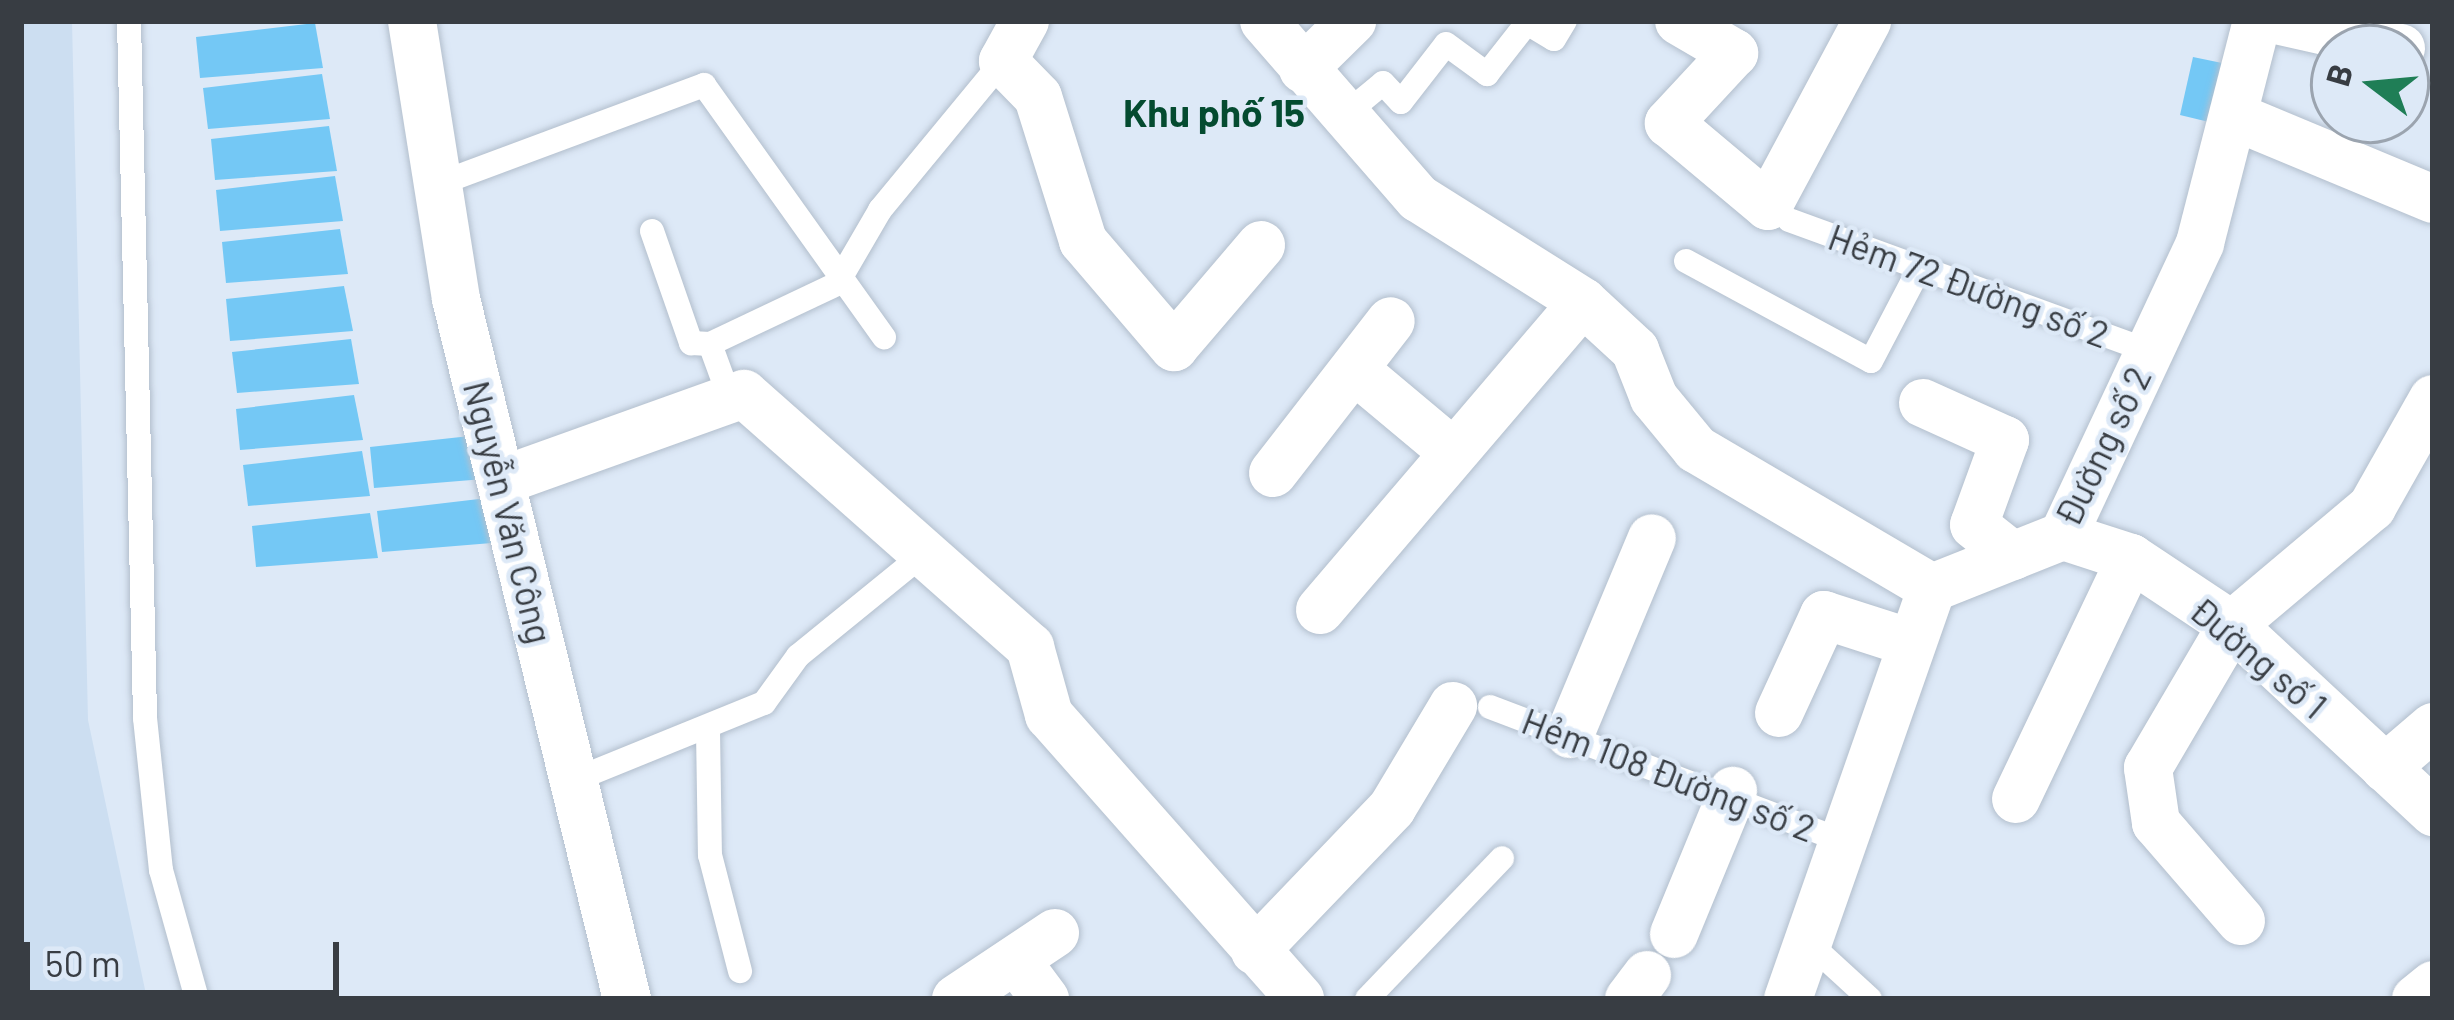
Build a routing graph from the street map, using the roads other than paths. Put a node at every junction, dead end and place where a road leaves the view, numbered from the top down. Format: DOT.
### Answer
graph roads {
  1 [pos="129,21"];
  2 [pos="412,21"];
  3 [pos="1264,21"];
  4 [pos="1352,21"];
  5 [pos="1564,21"];
  6 [pos="1679,21"];
  7 [pos="1868,21"];
  8 [pos="2257,21"];
  9 [pos="1014,41"];
  10 [pos="1303,69"];
  11 [pos="1342,117"];
  12 [pos="2236,117"];
  13 [pos="438,184"];
  14 [pos="2433,199"];
  15 [pos="1789,220"];
  16 [pos="652,231"];
  17 [pos="1261,245"];
  18 [pos="1686,261"];
  19 [pos="1919,269"];
  20 [pos="837,284"];
  21 [pos="1583,302"];
  22 [pos="1391,321"];
  23 [pos="884,337"];
  24 [pos="710,344"];
  25 [pos="2149,351"];
  26 [pos="1356,371"];
  27 [pos="729,396"];
  28 [pos="2433,399"];
  29 [pos="1924,403"];
  30 [pos="1453,452"];
  31 [pos="1273,473"];
  32 [pos="501,481"];
  33 [pos="2063,536"];
  34 [pos="1652,538"];
  35 [pos="929,549"];
  36 [pos="2012,556"];
  37 [pos="2131,558"];
  38 [pos="1932,588"];
  39 [pos="1320,610"];
  40 [pos="2232,626"];
  41 [pos="1911,643"];
  42 [pos="1472,706"];
  43 [pos="1779,712"];
  44 [pos="2433,727"];
  45 [pos="708,731"];
  46 [pos="1570,734"];
  47 [pos="2385,768"];
  48 [pos="574,780"];
  49 [pos="1733,791"];
  50 [pos="2016,799"];
  51 [pos="2433,812"];
  52 [pos="1846,842"];
  53 [pos="1502,858"];
  54 [pos="2241,921"];
  55 [pos="1674,934"];
  56 [pos="1811,945"];
  57 [pos="1255,951"];
  58 [pos="740,971"];
  59 [pos="2433,985"];
  60 [pos="197,999"];
  61 [pos="627,999"];
  62 [pos="956,999"];
  63 [pos="1045,999"];
  64 [pos="1300,999"];
  65 [pos="1367,999"];
  66 [pos="1789,999"];
  67 [pos="1870,999"];
  68 [pos="2416,999"];
  1 -- 60 [label="lane"];
  2 -- 13 [label="street, Nguyễn Văn Công"];
  3 -- 10 [label="street"];
  4 -- 10 [label="street"];
  5 -- 11 [label="lane"];
  6 -- 7 [label="street"];
  8 -- 12 [label="street, Đường số 2"];
  9 -- 17 [label="street"];
  9 -- 20 [label="lane"];
  10 -- 11 [label="street"];
  11 -- 21 [label="street"];
  12 -- 14 [label="street"];
  12 -- 25 [label="street, Đường số 2"];
  13 -- 20 [label="lane"];
  13 -- 32 [label="street, Nguyễn Văn Công"];
  15 -- 19 [label="lane, Hẻm 72 Đường số 2"];
  16 -- 24 [label="lane"];
  18 -- 19 [label="lane"];
  19 -- 25 [label="lane, Hẻm 72 Đường số 2"];
  20 -- 23 [label="lane"];
  20 -- 24 [label="lane"];
  21 -- 30 [label="street"];
  21 -- 38 [label="street"];
  22 -- 26 [label="street"];
  24 -- 27 [label="lane"];
  25 -- 33 [label="street, Đường số 2"];
  26 -- 30 [label="street"];
  26 -- 31 [label="street"];
  27 -- 32 [label="street"];
  27 -- 35 [label="street"];
  28 -- 40 [label="street"];
  29 -- 36 [label="street"];
  30 -- 39 [label="street"];
  32 -- 48 [label="street, Nguyễn Văn Công"];
  33 -- 36 [label="street, Đường số 2"];
  33 -- 37 [label="street, Đường số 1"];
  34 -- 46 [label="street"];
  35 -- 45 [label="lane"];
  35 -- 57 [label="street"];
  36 -- 38 [label="street, Đường số 2"];
  37 -- 40 [label="street, Đường số 1"];
  37 -- 50 [label="street"];
  38 -- 41 [label="street"];
  40 -- 47 [label="street, Đường số 1"];
  40 -- 54 [label="street"];
  41 -- 43 [label="street"];
  41 -- 52 [label="street"];
  42 -- 46 [label="lane, Hẻm 108 Đường số 2"];
  42 -- 57 [label="street"];
  44 -- 47 [label="street"];
  45 -- 48 [label="lane"];
  45 -- 58 [label="lane"];
  46 -- 49 [label="lane, Hẻm 108 Đường số 2"];
  47 -- 51 [label="street, Đường số 1"];
  48 -- 61 [label="street, Nguyễn Văn Công"];
  49 -- 52 [label="lane, Hẻm 108 Đường số 2"];
  49 -- 55 [label="street"];
  52 -- 56 [label="street"];
  53 -- 65 [label="lane"];
  56 -- 66 [label="street"];
  56 -- 67 [label="lane"];
  57 -- 64 [label="street"];
  59 -- 68 [label="street"];
  62 -- 63 [label="street"];
}
